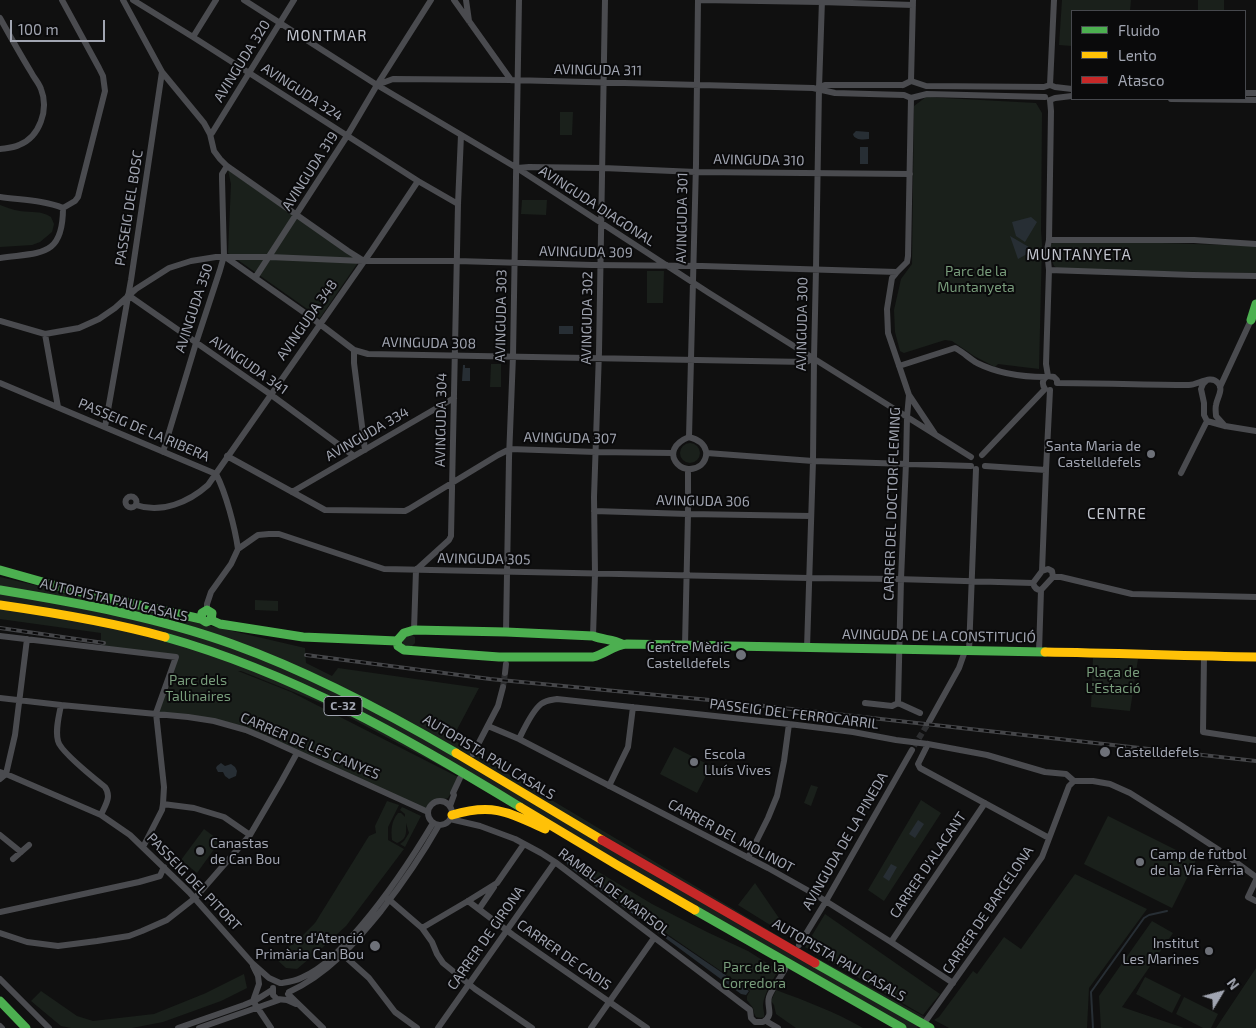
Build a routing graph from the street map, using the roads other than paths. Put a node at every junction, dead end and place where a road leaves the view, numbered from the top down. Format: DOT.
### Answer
graph roads {
  1 [pos="62,0"];
  2 [pos="123,0"];
  3 [pos="133,0"];
  4 [pos="216,0"];
  5 [pos="244,0"];
  6 [pos="294,0"];
  7 [pos="432,0"];
  8 [pos="454,0"];
  9 [pos="466,0"];
  10 [pos="519,0"];
  11 [pos="605,0"];
  12 [pos="699,0"];
  13 [pos="735,0"];
  14 [pos="1054,0"];
  15 [pos="822,1"];
  16 [pos="913,3"];
  17 [pos="0,18"];
  18 [pos="469,21"];
  19 [pos="280,23"];
  20 [pos="193,37"];
  21 [pos="162,72"];
  22 [pos="249,74"];
  23 [pos="514,80"];
  24 [pos="914,82"];
  25 [pos="604,83"];
  26 [pos="697,84"];
  27 [pos="377,85"];
  28 [pos="904,85"];
  29 [pos="1050,86"];
  30 [pos="819,88"];
  31 [pos="1071,89"];
  32 [pos="911,96"];
  33 [pos="1071,96"];
  34 [pos="1050,98"];
  35 [pos="210,134"];
  36 [pos="461,135"];
  37 [pos="347,136"];
  38 [pos="0,149"];
  39 [pos="227,166"];
  40 [pos="517,168"];
  41 [pos="602,168"];
  42 [pos="696,172"];
  43 [pos="818,174"];
  44 [pos="910,174"];
  45 [pos="418,181"];
  46 [pos="0,197"];
  47 [pos="458,204"];
  48 [pos="63,208"];
  49 [pos="297,214"];
  50 [pos="601,223"];
  51 [pos="1049,240"];
  52 [pos="1256,244"];
  53 [pos="224,256"];
  54 [pos="270,257"];
  55 [pos="0,258"];
  56 [pos="364,261"];
  57 [pos="457,261"];
  58 [pos="514,263"];
  59 [pos="600,265"];
  60 [pos="668,266"];
  61 [pos="694,266"];
  62 [pos="816,269"];
  63 [pos="1049,270"];
  64 [pos="897,272"];
  65 [pos="1256,276"];
  66 [pos="256,278"];
  67 [pos="694,284"];
  68 [pos="128,295"];
  69 [pos="1256,304"];
  70 [pos="1253,317"];
  71 [pos="0,321"];
  72 [pos="320,324"];
  73 [pos="45,334"];
  74 [pos="196,343"];
  75 [pos="354,350"];
  76 [pos="455,356"];
  77 [pos="513,356"];
  78 [pos="814,358"];
  79 [pos="599,359"];
  80 [pos="692,361"];
  81 [pos="899,366"];
  82 [pos="1228,372"];
  83 [pos="1047,376"];
  84 [pos="1210,380"];
  85 [pos="0,383"];
  86 [pos="1058,384"];
  87 [pos="1192,385"];
  88 [pos="1048,389"];
  89 [pos="1220,390"];
  90 [pos="1202,392"];
  91 [pos="270,394"];
  92 [pos="909,395"];
  93 [pos="454,398"];
  94 [pos="58,407"];
  95 [pos="907,417"];
  96 [pos="1207,421"];
  97 [pos="1225,426"];
  98 [pos="106,428"];
  99 [pos="1256,431"];
  100 [pos="936,435"];
  101 [pos="689,437"];
  102 [pos="510,449"];
  103 [pos="365,450"];
  104 [pos="163,452"];
  105 [pos="596,452"];
  106 [pos="673,452"];
  107 [pos="707,453"];
  108 [pos="982,455"];
  109 [pos="227,456"];
  110 [pos="354,456"];
  111 [pos="971,457"];
  112 [pos="813,461"];
  113 [pos="906,463"];
  114 [pos="985,466"];
  115 [pos="974,467"];
  116 [pos="688,469"];
  117 [pos="1046,470"];
  118 [pos="1181,473"];
  119 [pos="216,474"];
  120 [pos="452,483"];
  121 [pos="292,492"];
  122 [pos="136,505"];
  123 [pos="594,511"];
  124 [pos="688,514"];
  125 [pos="811,516"];
  126 [pos="238,549"];
  127 [pos="0,570"];
  128 [pos="416,570"];
  129 [pos="1042,571"];
  130 [pos="507,572"];
  131 [pos="595,574"];
  132 [pos="687,575"];
  133 [pos="1053,577"];
  134 [pos="810,578"];
  135 [pos="901,579"];
  136 [pos="972,581"];
  137 [pos="1032,583"];
  138 [pos="0,590"];
  139 [pos="1041,590"];
  140 [pos="1256,597"];
  141 [pos="0,605"];
  142 [pos="207,610"];
  143 [pos="206,620"];
  144 [pos="414,630"];
  145 [pos="506,632"];
  146 [pos="0,636"];
  147 [pos="593,636"];
  148 [pos="27,639"];
  149 [pos="397,640"];
  150 [pos="603,640"];
  151 [pos="622,644"];
  152 [pos="685,645"];
  153 [pos="807,648"];
  154 [pos="899,650"];
  155 [pos="607,651"];
  156 [pos="967,651"];
  157 [pos="1039,652"];
  158 [pos="1204,656"];
  159 [pos="499,657"];
  160 [pos="514,657"];
  161 [pos="1256,657"];
  162 [pos="503,687"];
  163 [pos="0,698"];
  164 [pos="19,700"];
  165 [pos="865,703"];
  166 [pos="898,703"];
  167 [pos="61,705"];
  168 [pos="633,707"];
  169 [pos="920,713"];
  170 [pos="156,715"];
  171 [pos="928,722"];
  172 [pos="788,724"];
  173 [pos="488,726"];
  174 [pos="519,739"];
  175 [pos="1256,740"];
  176 [pos="928,744"];
  177 [pos="912,750"];
  178 [pos="297,753"];
  179 [pos="472,754"];
  180 [pos="3,773"];
  181 [pos="460,778"];
  182 [pos="0,779"];
  183 [pos="1078,781"];
  184 [pos="609,786"];
  185 [pos="453,792"];
  186 [pos="442,801"];
  187 [pos="985,803"];
  188 [pos="164,804"];
  189 [pos="428,812"];
  190 [pos="451,814"];
  191 [pos="101,815"];
  192 [pos="436,824"];
  193 [pos="0,835"];
  194 [pos="250,835"];
  195 [pos="1049,838"];
  196 [pos="524,844"];
  197 [pos="29,846"];
  198 [pos="143,847"];
  199 [pos="21,852"];
  200 [pos="748,858"];
  201 [pos="13,859"];
  202 [pos="555,862"];
  203 [pos="164,867"];
  204 [pos="172,875"];
  205 [pos="160,876"];
  206 [pos="1256,879"];
  207 [pos="497,884"];
  208 [pos="653,886"];
  209 [pos="195,898"];
  210 [pos="387,898"];
  211 [pos="1256,900"];
  212 [pos="468,901"];
  213 [pos="826,901"];
  214 [pos="479,909"];
  215 [pos="0,912"];
  216 [pos="422,928"];
  217 [pos="506,930"];
  218 [pos="0,933"];
  219 [pos="654,938"];
  220 [pos="891,942"];
  221 [pos="799,945"];
  222 [pos="340,953"];
  223 [pos="252,962"];
  224 [pos="785,969"];
  225 [pos="0,979"];
  226 [pos="281,983"];
  227 [pos="953,983"];
  228 [pos="468,984"];
  229 [pos="272,989"];
  230 [pos="288,993"];
  231 [pos="280,1000"];
  232 [pos="0,1001"];
  233 [pos="609,1002"];
  234 [pos="255,1004"];
  235 [pos="298,1004"];
  236 [pos="0,1011"];
  237 [pos="766,1021"];
  238 [pos="753,1025"];
  239 [pos="928,1025"];
  240 [pos="17,1028"];
  241 [pos="26,1028"];
  242 [pos="49,1028"];
  243 [pos="181,1028"];
  244 [pos="199,1028"];
  245 [pos="271,1028"];
  246 [pos="323,1028"];
  247 [pos="417,1028"];
  248 [pos="438,1028"];
  249 [pos="532,1028"];
  250 [pos="591,1028"];
  251 [pos="647,1028"];
  252 [pos="778,1028"];
  253 [pos="902,1028"];
  1 -- 48 [label="street"];
  2 -- 21 [label="street"];
  3 -- 20 [label="street, AVINGUDA 324"];
  4 -- 20 [label="street"];
  5 -- 19 [label="street, AVINGUDA DIAGONAL"];
  6 -- 19 [label="street, AVINGUDA 320"];
  7 -- 27 [label="street, AVINGUDA 319"];
  8 -- 18 [label="street"];
  9 -- 18 [label="street"];
  10 -- 23 [label="street, AVINGUDA 303"];
  11 -- 25 [label="street, AVINGUDA 302"];
  12 -- 13 [label="street"];
  12 -- 26 [label="street, AVINGUDA 301"];
  13 -- 15 [label="street"];
  14 -- 29 [label="street"];
  15 -- 16 [label="street"];
  15 -- 30 [label="street, AVINGUDA 300"];
  16 -- 24 [label="street"];
  17 -- 38 [label="street"];
  18 -- 23 [label="street"];
  19 -- 22 [label="street, AVINGUDA 320"];
  19 -- 27 [label="street, AVINGUDA DIAGONAL"];
  20 -- 22 [label="street, AVINGUDA 324"];
  21 -- 35 [label="street"];
  21 -- 68 [label="street, PASSEIG DEL BOSC"];
  22 -- 35 [label="street, AVINGUDA 320"];
  22 -- 37 [label="street, AVINGUDA 324"];
  23 -- 25 [label="street, AVINGUDA 311"];
  23 -- 27 [label="street, AVINGUDA 311"];
  23 -- 40 [label="street, AVINGUDA 303"];
  24 -- 28 [label="street"];
  24 -- 29 [label="street"];
  24 -- 32 [label="street"];
  25 -- 26 [label="street, AVINGUDA 311"];
  25 -- 41 [label="street, AVINGUDA 302"];
  26 -- 30 [label="street, AVINGUDA 311"];
  26 -- 42 [label="street, AVINGUDA 301"];
  27 -- 36 [label="street, AVINGUDA DIAGONAL"];
  27 -- 37 [label="street, AVINGUDA 319"];
  28 -- 30 [label="street"];
  28 -- 32 [label="street"];
  29 -- 31 [label="street"];
  29 -- 34 [label="street"];
  29 -- 34 [label="street"];
  30 -- 32 [label="street"];
  30 -- 43 [label="street, AVINGUDA 300"];
  32 -- 34 [label="street"];
  32 -- 44 [label="street, CARRER DEL DOCTOR FLEMING"];
  33 -- 34 [label="street"];
  34 -- 51 [label="street"];
  35 -- 39 [label="street"];
  36 -- 40 [label="street, AVINGUDA DIAGONAL"];
  36 -- 47 [label="street, AVINGUDA 304"];
  37 -- 45 [label="street, AVINGUDA 324"];
  37 -- 49 [label="street, AVINGUDA 319"];
  39 -- 49 [label="street"];
  39 -- 53 [label="street, AVINGUDA 350"];
  40 -- 41 [label="street, AVINGUDA 310"];
  40 -- 50 [label="street, AVINGUDA DIAGONAL"];
  40 -- 58 [label="street, AVINGUDA 303"];
  41 -- 42 [label="street, AVINGUDA 310"];
  41 -- 50 [label="street, AVINGUDA 302"];
  42 -- 43 [label="street, AVINGUDA 310"];
  42 -- 61 [label="street, AVINGUDA 301"];
  43 -- 44 [label="street, AVINGUDA 310"];
  43 -- 62 [label="street, AVINGUDA 300"];
  44 -- 64 [label="street, CARRER DEL DOCTOR FLEMING"];
  45 -- 47 [label="street, AVINGUDA 324"];
  45 -- 56 [label="street, AVINGUDA 348"];
  46 -- 48 [label="street"];
  47 -- 57 [label="street, AVINGUDA 304"];
  48 -- 55 [label="street"];
  49 -- 54 [label="street, AVINGUDA 319"];
  49 -- 56 [label="street"];
  50 -- 59 [label="street, AVINGUDA 302"];
  50 -- 60 [label="street, AVINGUDA DIAGONAL"];
  51 -- 52 [label="street"];
  51 -- 63 [label="street"];
  53 -- 54 [label="street, AVINGUDA 309"];
  53 -- 66 [label="street, AVINGUDA 308"];
  53 -- 68 [label="street, AVINGUDA 309"];
  53 -- 74 [label="street, AVINGUDA 350"];
  54 -- 56 [label="street, AVINGUDA 309"];
  54 -- 66 [label="street, AVINGUDA 319"];
  56 -- 57 [label="street, AVINGUDA 309"];
  56 -- 72 [label="street, AVINGUDA 348"];
  57 -- 58 [label="street, AVINGUDA 309"];
  57 -- 76 [label="street, AVINGUDA 304"];
  58 -- 59 [label="street, AVINGUDA 309"];
  58 -- 77 [label="street, AVINGUDA 303"];
  59 -- 60 [label="street, AVINGUDA 309"];
  59 -- 79 [label="street, AVINGUDA 302"];
  60 -- 61 [label="street, AVINGUDA 309"];
  60 -- 67 [label="street, AVINGUDA DIAGONAL"];
  61 -- 62 [label="street, AVINGUDA 309"];
  61 -- 67 [label="street, AVINGUDA 301"];
  62 -- 64 [label="street, AVINGUDA 309"];
  62 -- 78 [label="street, AVINGUDA 300"];
  63 -- 65 [label="street"];
  63 -- 83 [label="street"];
  64 -- 81 [label="street, CARRER DEL DOCTOR FLEMING"];
  66 -- 72 [label="street, AVINGUDA 308"];
  67 -- 78 [label="street, AVINGUDA DIAGONAL"];
  67 -- 80 [label="street, AVINGUDA 301"];
  68 -- 73 [label="street, AVINGUDA 309"];
  68 -- 74 [label="street, AVINGUDA 341"];
  68 -- 98 [label="street, PASSEIG DEL BOSC"];
  69 -- 70 [label="main road"];
  70 -- 82 [label="street"];
  71 -- 73 [label="street"];
  72 -- 75 [label="street, AVINGUDA 308"];
  72 -- 91 [label="street, AVINGUDA 348"];
  73 -- 94 [label="street, PASSEIG DE LA RIBERA"];
  74 -- 91 [label="street, AVINGUDA 341"];
  74 -- 104 [label="street, AVINGUDA 350"];
  75 -- 76 [label="street, AVINGUDA 308"];
  75 -- 103 [label="street"];
  76 -- 77 [label="street, AVINGUDA 308"];
  76 -- 93 [label="street, AVINGUDA 304"];
  77 -- 79 [label="street, AVINGUDA 308"];
  77 -- 102 [label="street, AVINGUDA 303"];
  78 -- 80 [label="street, AVINGUDA 308"];
  78 -- 95 [label="street, AVINGUDA DIAGONAL"];
  78 -- 112 [label="street, AVINGUDA 300"];
  79 -- 80 [label="street, AVINGUDA 308"];
  79 -- 105 [label="street, AVINGUDA 302"];
  80 -- 101 [label="street, AVINGUDA 301"];
  81 -- 83 [label="street"];
  81 -- 92 [label="street, CARRER DEL DOCTOR FLEMING"];
  82 -- 84 [label="street"];
  82 -- 89 [label="street"];
  83 -- 86 [label="street"];
  83 -- 88 [label="street"];
  84 -- 87 [label="street"];
  84 -- 89 [label="street"];
  84 -- 90 [label="street"];
  85 -- 94 [label="street"];
  86 -- 87 [label="street"];
  86 -- 88 [label="street"];
  87 -- 90 [label="street"];
  88 -- 108 [label="street"];
  88 -- 117 [label="street"];
  89 -- 90 [label="street"];
  89 -- 97 [label="street"];
  90 -- 96 [label="street"];
  91 -- 109 [label="street, AVINGUDA 348"];
  91 -- 110 [label="street, AVINGUDA 341"];
  92 -- 95 [label="street, CARRER DEL DOCTOR FLEMING"];
  92 -- 100 [label="street, AVINGUDA DIAGONAL"];
  93 -- 103 [label="street, AVINGUDA 334"];
  93 -- 120 [label="street, AVINGUDA 304"];
  94 -- 98 [label="street, PASSEIG DE LA RIBERA"];
  95 -- 100 [label="street, AVINGUDA DIAGONAL"];
  95 -- 113 [label="street, CARRER DEL DOCTOR FLEMING"];
  96 -- 97 [label="street"];
  96 -- 118 [label="street"];
  97 -- 99 [label="street"];
  98 -- 104 [label="street, PASSEIG DE LA RIBERA"];
  100 -- 111 [label="street, AVINGUDA DIAGONAL"];
  101 -- 106 [label="street"];
  101 -- 107 [label="street"];
  102 -- 105 [label="street, AVINGUDA 307"];
  102 -- 120 [label="street, AVINGUDA 307"];
  102 -- 130 [label="street, AVINGUDA 303"];
  103 -- 110 [label="street, AVINGUDA 334"];
  104 -- 119 [label="street, PASSEIG DE LA RIBERA"];
  105 -- 106 [label="street, AVINGUDA 307"];
  105 -- 123 [label="street, AVINGUDA 302"];
  106 -- 116 [label="street"];
  107 -- 112 [label="street"];
  107 -- 116 [label="street"];
  108 -- 111 [label="street"];
  108 -- 114 [label="street"];
  109 -- 119 [label="street, AVINGUDA 348"];
  109 -- 121 [label="street, AVINGUDA 307"];
  110 -- 121 [label="street, AVINGUDA 334"];
  111 -- 115 [label="street"];
  112 -- 113 [label="street"];
  112 -- 125 [label="street, AVINGUDA 300"];
  113 -- 115 [label="street"];
  113 -- 135 [label="street, CARRER DEL DOCTOR FLEMING"];
  114 -- 115 [label="street"];
  114 -- 117 [label="street"];
  115 -- 136 [label="street"];
  116 -- 124 [label="street"];
  117 -- 129 [label="street"];
  119 -- 122 [label="street, AVINGUDA 348"];
  119 -- 126 [label="street, PASSEIG DE LA RIBERA"];
  120 -- 121 [label="street, AVINGUDA 307"];
  120 -- 128 [label="street, AVINGUDA 304"];
  123 -- 124 [label="street, AVINGUDA 306"];
  123 -- 131 [label="street, AVINGUDA 302"];
  124 -- 125 [label="street, AVINGUDA 306"];
  124 -- 132 [label="street"];
  125 -- 134 [label="street, AVINGUDA 300"];
  126 -- 128 [label="street, AVINGUDA 305"];
  126 -- 142 [label="street, AVINGUDA 305"];
  127 -- 143 [label="main road, AVINGUDA DE LA CONSTITUCIÓ"];
  128 -- 130 [label="street, AVINGUDA 305"];
  128 -- 144 [label="street"];
  129 -- 133 [label="street"];
  129 -- 137 [label="street"];
  130 -- 131 [label="street, AVINGUDA 305"];
  130 -- 145 [label="street, AVINGUDA 303"];
  131 -- 132 [label="street, AVINGUDA 305"];
  131 -- 147 [label="street, AVINGUDA 302"];
  132 -- 134 [label="street, AVINGUDA 305"];
  132 -- 152 [label="street"];
  133 -- 139 [label="street"];
  133 -- 140 [label="street"];
  134 -- 135 [label="street, AVINGUDA 305"];
  134 -- 153 [label="street, AVINGUDA 300"];
  135 -- 136 [label="street, AVINGUDA 305"];
  135 -- 154 [label="street, CARRER DEL DOCTOR FLEMING"];
  136 -- 137 [label="street, AVINGUDA 305"];
  136 -- 156 [label="street"];
  137 -- 139 [label="street"];
  138 -- 239 [label="main road, AUTOPISTA PAU CASALS / C-32"];
  139 -- 157 [label="street"];
  141 -- 208 [label="main road, AUTOPISTA PAU CASALS / C-32"];
  142 -- 143 [label="main road"];
  143 -- 149 [label="main road, AVINGUDA DE LA CONSTITUCIÓ"];
  144 -- 145 [label="main road, AVINGUDA DE LA CONSTITUCIÓ"];
  144 -- 149 [label="main road"];
  145 -- 147 [label="main road, AVINGUDA DE LA CONSTITUCIÓ"];
  146 -- 148 [label="street"];
  147 -- 150 [label="main road, AVINGUDA DE LA CONSTITUCIÓ"];
  148 -- 164 [label="street"];
  148 -- 170 [label="street"];
  149 -- 159 [label="main road, AVINGUDA DE LA CONSTITUCIÓ"];
  150 -- 151 [label="main road, AVINGUDA DE LA CONSTITUCIÓ"];
  150 -- 155 [label="main road"];
  151 -- 152 [label="main road, AVINGUDA DE LA CONSTITUCIÓ"];
  151 -- 155 [label="main road, AVINGUDA DE LA CONSTITUCIÓ"];
  152 -- 153 [label="main road, AVINGUDA DE LA CONSTITUCIÓ"];
  153 -- 154 [label="main road, AVINGUDA DE LA CONSTITUCIÓ"];
  154 -- 156 [label="main road, AVINGUDA DE LA CONSTITUCIÓ"];
  154 -- 166 [label="street, CARRER DEL DOCTOR FLEMING"];
  155 -- 160 [label="main road, AVINGUDA DE LA CONSTITUCIÓ"];
  156 -- 157 [label="main road, AVINGUDA DE LA CONSTITUCIÓ"];
  156 -- 171 [label="street"];
  157 -- 158 [label="main road, AVINGUDA DE LA CONSTITUCIÓ"];
  158 -- 161 [label="main road, AVINGUDA DE LA CONSTITUCIÓ"];
  158 -- 175 [label="street"];
  159 -- 160 [label="main road, AVINGUDA DE LA CONSTITUCIÓ"];
  159 -- 160 [label="main road"];
  162 -- 173 [label="street"];
  163 -- 164 [label="street, CARRER DE LES CANYES"];
  164 -- 167 [label="street, CARRER DE LES CANYES"];
  164 -- 180 [label="street"];
  165 -- 166 [label="street"];
  166 -- 169 [label="street"];
  167 -- 170 [label="street, CARRER DE LES CANYES"];
  167 -- 191 [label="street"];
  168 -- 172 [label="street, PASSEIG DEL FERROCARRIL"];
  168 -- 174 [label="street, PASSEIG DEL FERROCARRIL"];
  168 -- 184 [label="street"];
  170 -- 178 [label="street, CARRER DE LES CANYES"];
  170 -- 188 [label="street"];
  172 -- 176 [label="street, PASSEIG DEL FERROCARRIL"];
  172 -- 200 [label="street"];
  173 -- 174 [label="street, CARRER DEL MOLINOT"];
  173 -- 179 [label="street"];
  174 -- 184 [label="street, CARRER DEL MOLINOT"];
  176 -- 183 [label="street, PASSEIG DEL FERROCARRIL"];
  176 -- 187 [label="street"];
  177 -- 213 [label="street, AVINGUDA DE LA PINEDA"];
  178 -- 189 [label="street, CARRER DE LES CANYES"];
  178 -- 194 [label="street"];
  180 -- 182 [label="street"];
  180 -- 191 [label="street, PASSEIG DEL PITORT"];
  181 -- 185 [label="street"];
  183 -- 195 [label="street, CARRER DE BARCELONA"];
  183 -- 206 [label="street, PASSEIG DEL FERROCARRIL"];
  184 -- 200 [label="street, CARRER DEL MOLINOT"];
  185 -- 186 [label="street"];
  185 -- 190 [label="street"];
  186 -- 189 [label="street"];
  186 -- 190 [label="street"];
  187 -- 195 [label="street"];
  187 -- 220 [label="street, CARRER D'ALACANT"];
  188 -- 194 [label="street"];
  188 -- 198 [label="street"];
  189 -- 192 [label="street"];
  190 -- 192 [label="street"];
  190 -- 196 [label="street, RAMBLA DE MARISOL"];
  190 -- 208 [label="main road"];
  191 -- 198 [label="street, PASSEIG DEL PITORT"];
  192 -- 210 [label="street"];
  193 -- 199 [label="street"];
  194 -- 209 [label="street"];
  195 -- 227 [label="street, CARRER DE BARCELONA"];
  196 -- 202 [label="street, RAMBLA DE MARISOL"];
  196 -- 207 [label="street"];
  197 -- 199 [label="street"];
  198 -- 203 [label="street, PASSEIG DEL PITORT"];
  199 -- 201 [label="street"];
  200 -- 213 [label="street, CARRER DEL MOLINOT"];
  202 -- 217 [label="street, CARRER DE GIRONA"];
  202 -- 219 [label="street, RAMBLA DE MARISOL"];
  203 -- 204 [label="street, PASSEIG DEL PITORT"];
  203 -- 205 [label="street"];
  204 -- 205 [label="street"];
  204 -- 209 [label="street, PASSEIG DEL PITORT"];
  205 -- 215 [label="street"];
  206 -- 211 [label="street"];
  207 -- 212 [label="street"];
  207 -- 214 [label="street"];
  208 -- 253 [label="main road, AUTOPISTA PAU CASALS / C-32"];
  209 -- 218 [label="street"];
  209 -- 223 [label="street, PASSEIG DEL PITORT"];
  210 -- 216 [label="street"];
  210 -- 222 [label="street"];
  212 -- 214 [label="street, CARRER DE CADIS"];
  212 -- 216 [label="street"];
  213 -- 220 [label="street, CARRER DEL MOLINOT"];
  213 -- 221 [label="street, AVINGUDA DE LA PINEDA"];
  214 -- 217 [label="street, CARRER DE CADIS"];
  216 -- 228 [label="street"];
  217 -- 228 [label="street, CARRER DE GIRONA"];
  217 -- 233 [label="street, CARRER DE CADIS"];
  219 -- 233 [label="street"];
  219 -- 238 [label="street, RAMBLA DE MARISOL"];
  220 -- 227 [label="street, CARRER DEL MOLINOT"];
  222 -- 226 [label="street"];
  222 -- 230 [label="street"];
  222 -- 247 [label="street"];
  223 -- 226 [label="street, PASSEIG DEL PITORT"];
  223 -- 229 [label="street"];
  223 -- 234 [label="street"];
  224 -- 237 [label="street"];
  225 -- 242 [label="street"];
  226 -- 229 [label="street"];
  226 -- 230 [label="street"];
  227 -- 239 [label="street, CARRER DE BARCELONA"];
  228 -- 248 [label="street, CARRER DE GIRONA"];
  228 -- 249 [label="street"];
  229 -- 231 [label="street"];
  229 -- 234 [label="street"];
  230 -- 231 [label="street"];
  230 -- 235 [label="street"];
  231 -- 234 [label="street"];
  231 -- 235 [label="street"];
  232 -- 241 [label="main road"];
  233 -- 250 [label="street"];
  233 -- 251 [label="street, CARRER DE CADIS"];
  234 -- 243 [label="street"];
  234 -- 244 [label="street"];
  234 -- 245 [label="street"];
  235 -- 246 [label="street"];
  236 -- 240 [label="main road"];
  237 -- 238 [label="street"];
  237 -- 252 [label="street"];
}
